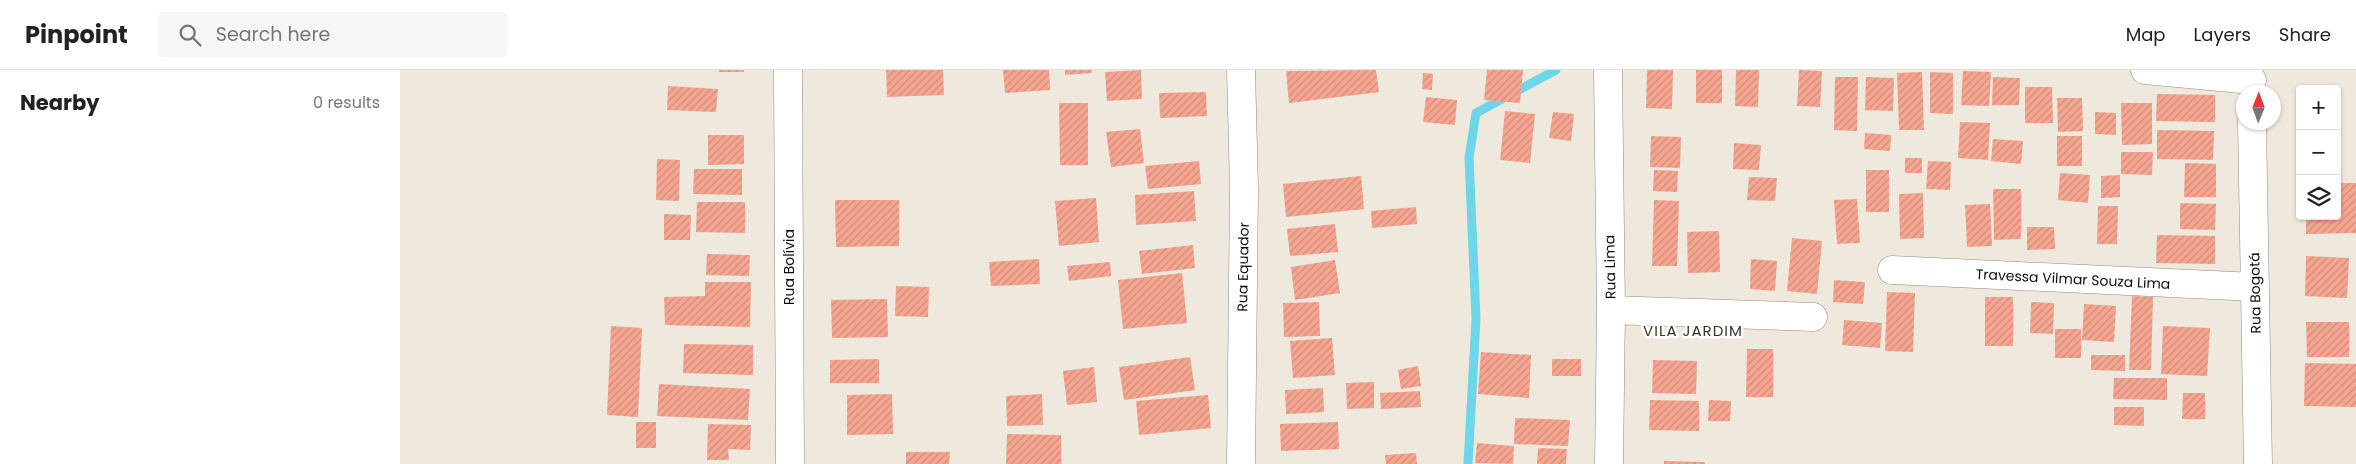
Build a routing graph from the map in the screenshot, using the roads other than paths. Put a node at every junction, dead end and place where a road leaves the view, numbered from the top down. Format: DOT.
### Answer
graph roads {
  1 [pos="788,70"];
  2 [pos="1241,70"];
  3 [pos="1608,70"];
  4 [pos="2145,70"];
  5 [pos="2252,81"];
  6 [pos="2252,130"];
  7 [pos="1892,270"];
  8 [pos="2255,287"];
  9 [pos="1611,310"];
  10 [pos="1813,317"];
  11 [pos="790,464"];
  12 [pos="1241,464"];
  13 [pos="1609,464"];
  14 [pos="2258,464"];
  1 -- 11 [label="street, Rua Bolívia"];
  2 -- 12 [label="street, Rua Equador"];
  3 -- 9 [label="street, Rua Lima"];
  4 -- 5 [label="street"];
  6 -- 8 [label="street, Rua Bogotá"];
  7 -- 8 [label="street, Travessa Vilmar Souza Lima"];
  8 -- 14 [label="street, Rua Bogotá"];
  9 -- 10 [label="street"];
  9 -- 13 [label="street, Rua Lima"];
}
